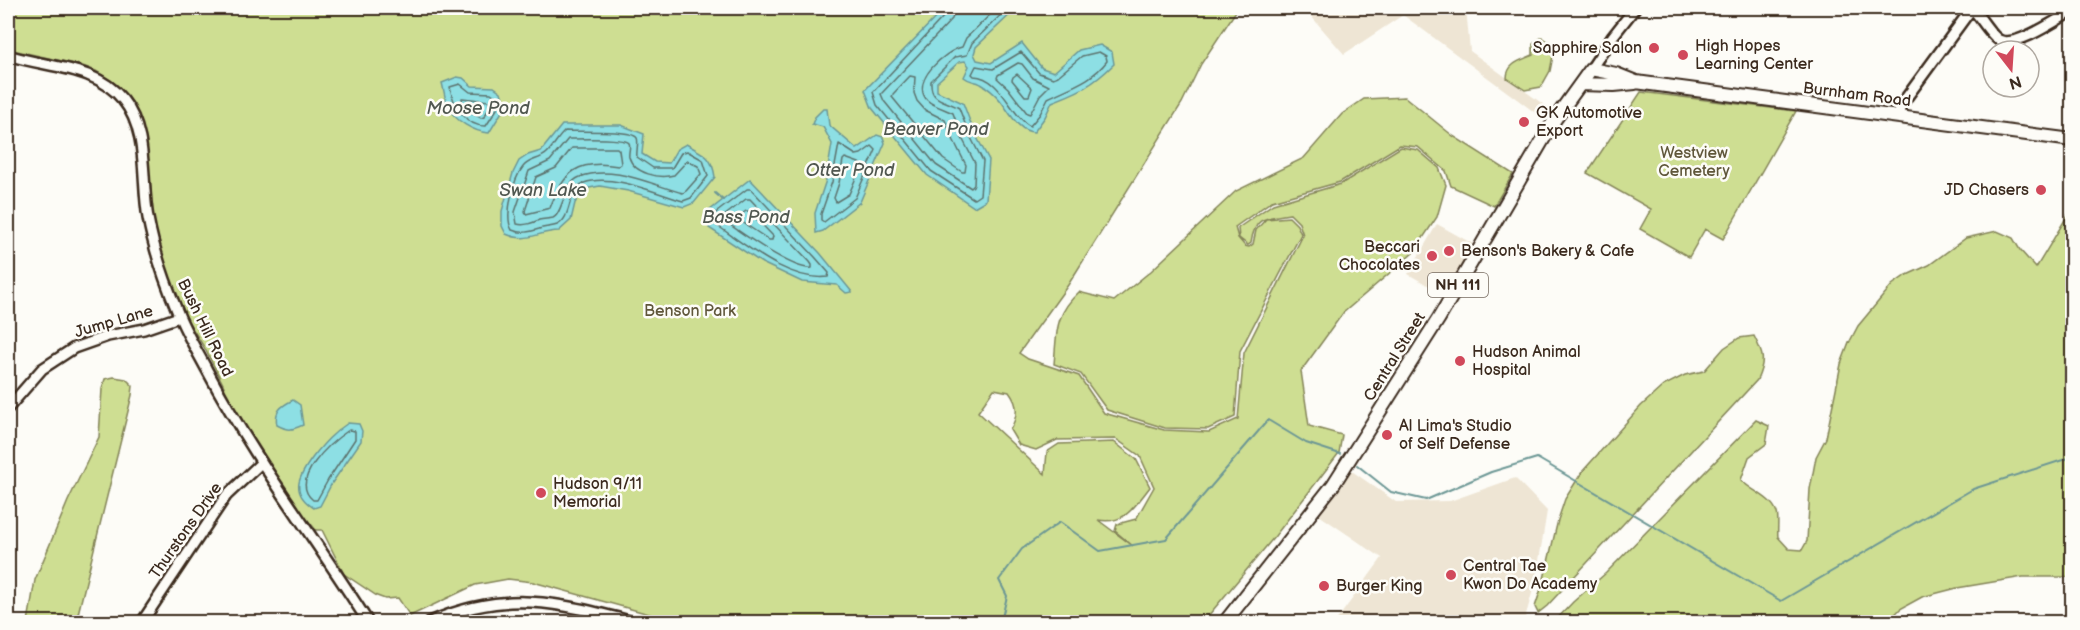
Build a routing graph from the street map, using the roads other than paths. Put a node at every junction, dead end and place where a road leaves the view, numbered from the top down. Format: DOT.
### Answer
graph roads {
  1 [pos="1635,8"];
  2 [pos="1972,8"];
  3 [pos="2073,11"];
  4 [pos="8,55"];
  5 [pos="1591,69"];
  6 [pos="1636,82"];
  7 [pos="1580,84"];
  8 [pos="1898,117"];
  9 [pos="2073,140"];
  10 [pos="179,317"];
  11 [pos="8,408"];
  12 [pos="261,463"];
  13 [pos="142,622"];
  14 [pos="368,622"];
  15 [pos="430,622"];
  16 [pos="633,622"];
  17 [pos="1225,622"];
  1 -- 5 [label="street, Central Street"];
  2 -- 3 [label="street"];
  2 -- 8 [label="street"];
  4 -- 10 [label="street, Bush Hill Road"];
  5 -- 6 [label="main road, Burnham Road"];
  5 -- 7 [label="main road, Central Street / NH 111"];
  6 -- 7 [label="main road, Burnham Road"];
  6 -- 8 [label="main road, Burnham Road"];
  7 -- 17 [label="main road, Central Street / NH 111"];
  8 -- 9 [label="main road, Burnham Road"];
  10 -- 11 [label="street, Jump Lane"];
  10 -- 12 [label="street, Bush Hill Road"];
  12 -- 13 [label="street, Thurstons Drive"];
  12 -- 14 [label="street, Bush Hill Road"];
  15 -- 16 [label="street"];
}
